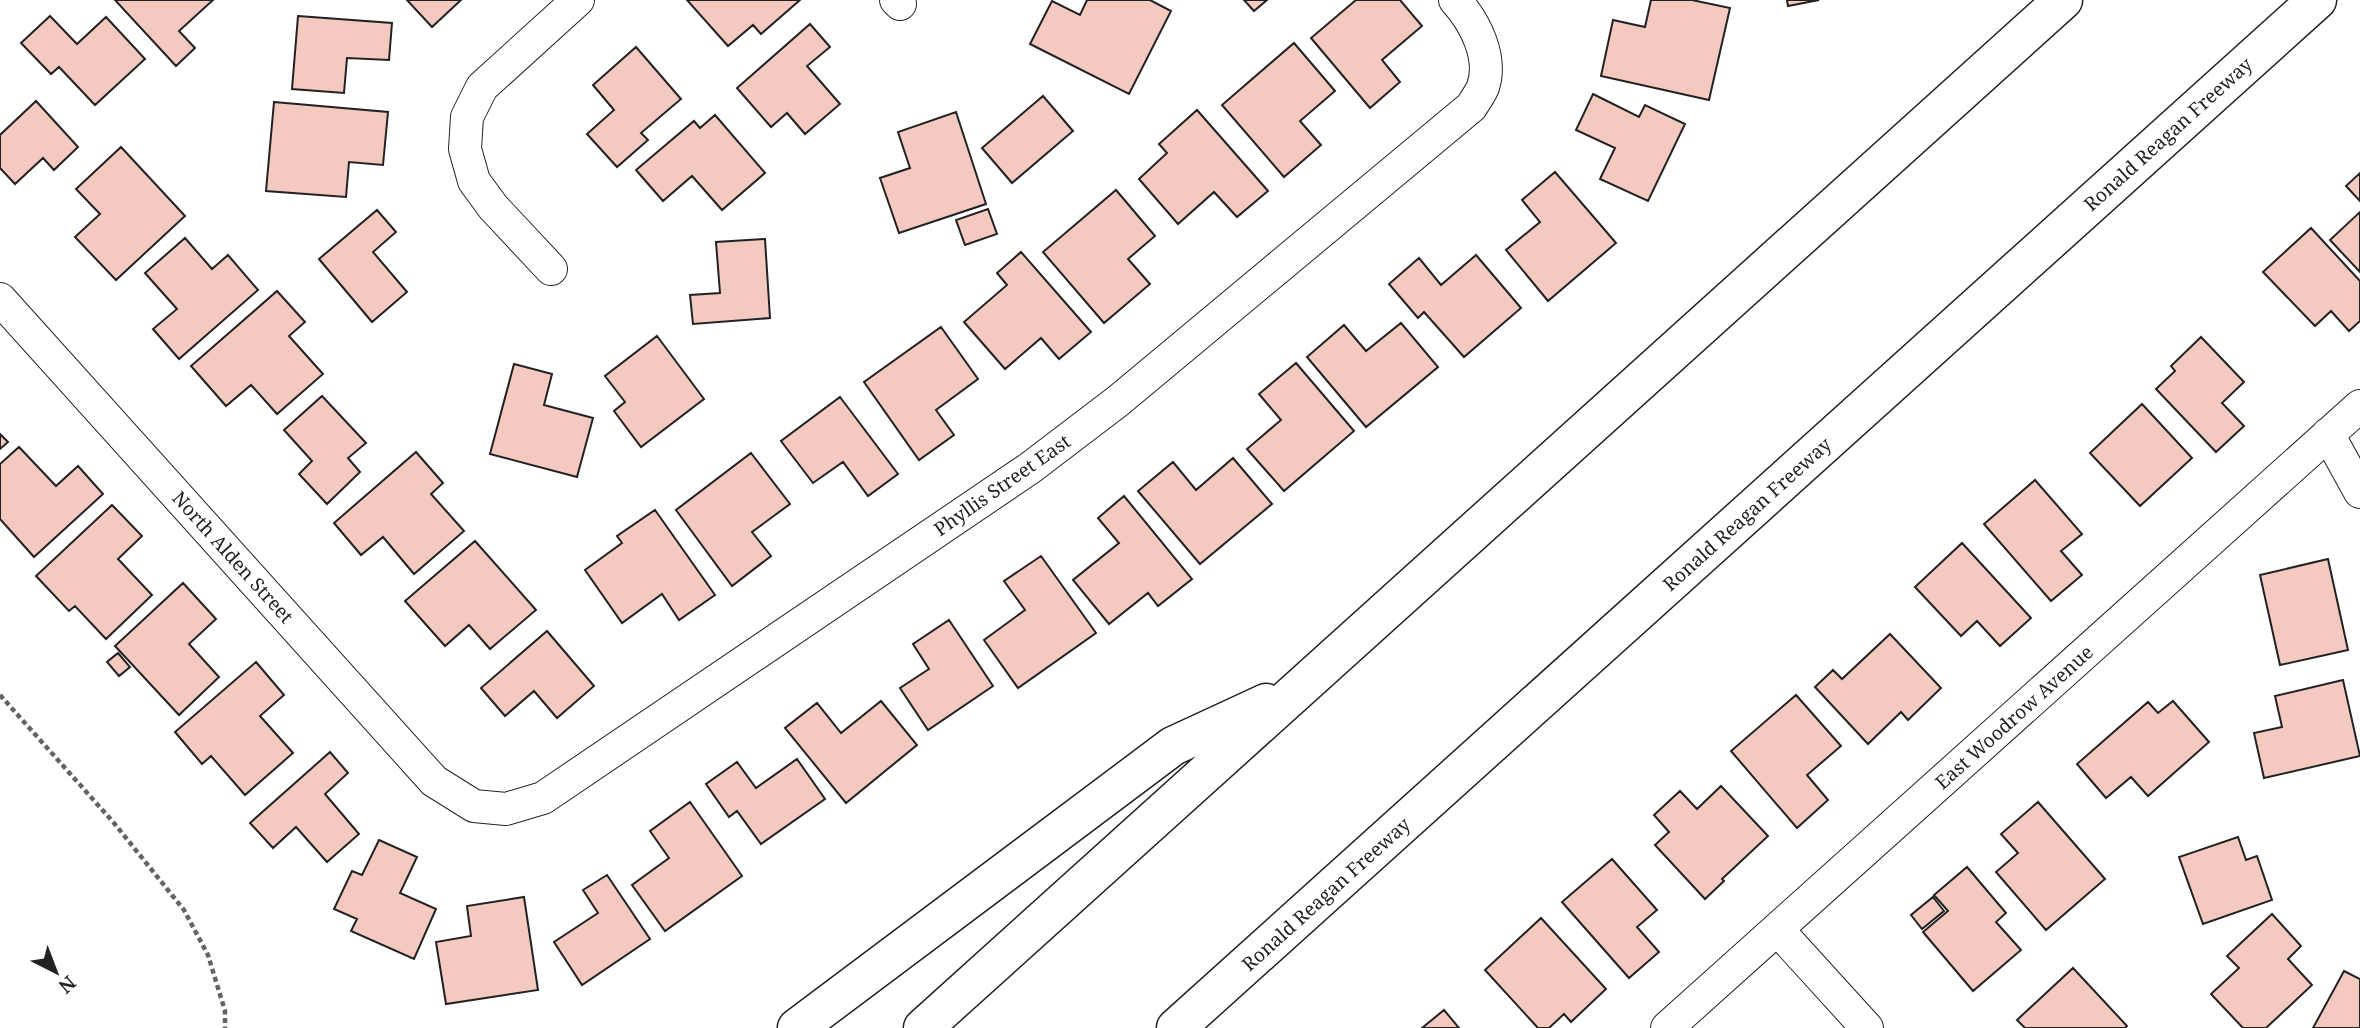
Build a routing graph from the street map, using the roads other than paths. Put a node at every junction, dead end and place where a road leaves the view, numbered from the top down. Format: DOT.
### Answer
graph roads {
  1 [pos="578,0"];
  2 [pos="1455,0"];
  3 [pos="2063,0"];
  4 [pos="2317,0"];
  5 [pos="551,269"];
  6 [pos="0,299"];
  7 [pos="2360,406"];
  8 [pos="2328,434"];
  9 [pos="2360,492"];
  10 [pos="1303,685"];
  11 [pos="474,806"];
  12 [pos="1777,929"];
  13 [pos="1260,953"];
  14 [pos="797,1028"];
  15 [pos="923,1028"];
  16 [pos="1177,1028"];
  17 [pos="1197,1028"];
  18 [pos="1667,1028"];
  19 [pos="1867,1028"];
  1 -- 5 [label="street"];
  2 -- 11 [label="street, Phyllis Street East"];
  3 -- 10 [label="highway"];
  4 -- 13 [label="highway, Ronald Reagan Freeway"];
  6 -- 11 [label="street, North Alden Street"];
  7 -- 8 [label="street, East Woodrow Avenue"];
  8 -- 9 [label="street"];
  8 -- 12 [label="street, East Woodrow Avenue"];
  10 -- 14 [label="highway"];
  10 -- 15 [label="highway"];
  12 -- 18 [label="street, East Woodrow Avenue"];
  12 -- 19 [label="street"];
  13 -- 16 [label="highway, Ronald Reagan Freeway"];
  13 -- 17 [label="highway"];
}
